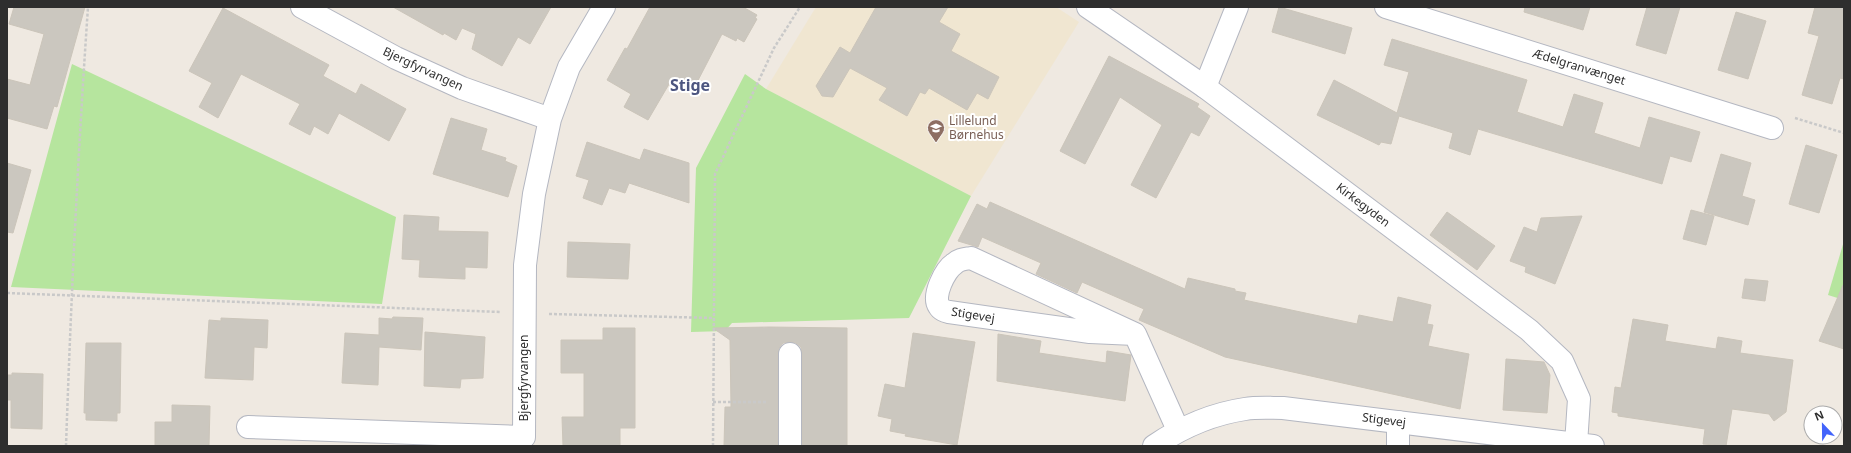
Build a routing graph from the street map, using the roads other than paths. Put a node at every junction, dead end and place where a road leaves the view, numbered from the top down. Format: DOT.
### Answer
graph roads {
  1 [pos="302,7"];
  2 [pos="604,7"];
  3 [pos="1088,7"];
  4 [pos="1237,7"];
  5 [pos="1386,7"];
  6 [pos="1205,87"];
  7 [pos="550,119"];
  8 [pos="1772,128"];
  9 [pos="1135,334"];
  10 [pos="790,354"];
  11 [pos="1398,422"];
  12 [pos="248,427"];
  13 [pos="1178,430"];
  14 [pos="1584,445"];
  15 [pos="790,446"];
  16 [pos="1154,446"];
  17 [pos="1398,446"];
  1 -- 7 [label="street, Bjergfyrvangen"];
  2 -- 7 [label="street, Bjergfyrvangen"];
  3 -- 6 [label="street, Kirkegyden"];
  4 -- 6 [label="street"];
  5 -- 8 [label="street, Ædelgranvænget"];
  6 -- 14 [label="street, Kirkegyden"];
  7 -- 12 [label="street, Bjergfyrvangen"];
  9 -- 9 [label="street, Stigevej"];
  9 -- 13 [label="street"];
  10 -- 15 [label="street"];
  11 -- 13 [label="street, Stigevej"];
  11 -- 14 [label="street, Stigevej"];
  11 -- 17 [label="street"];
  13 -- 16 [label="street, Stigevej"];
}
